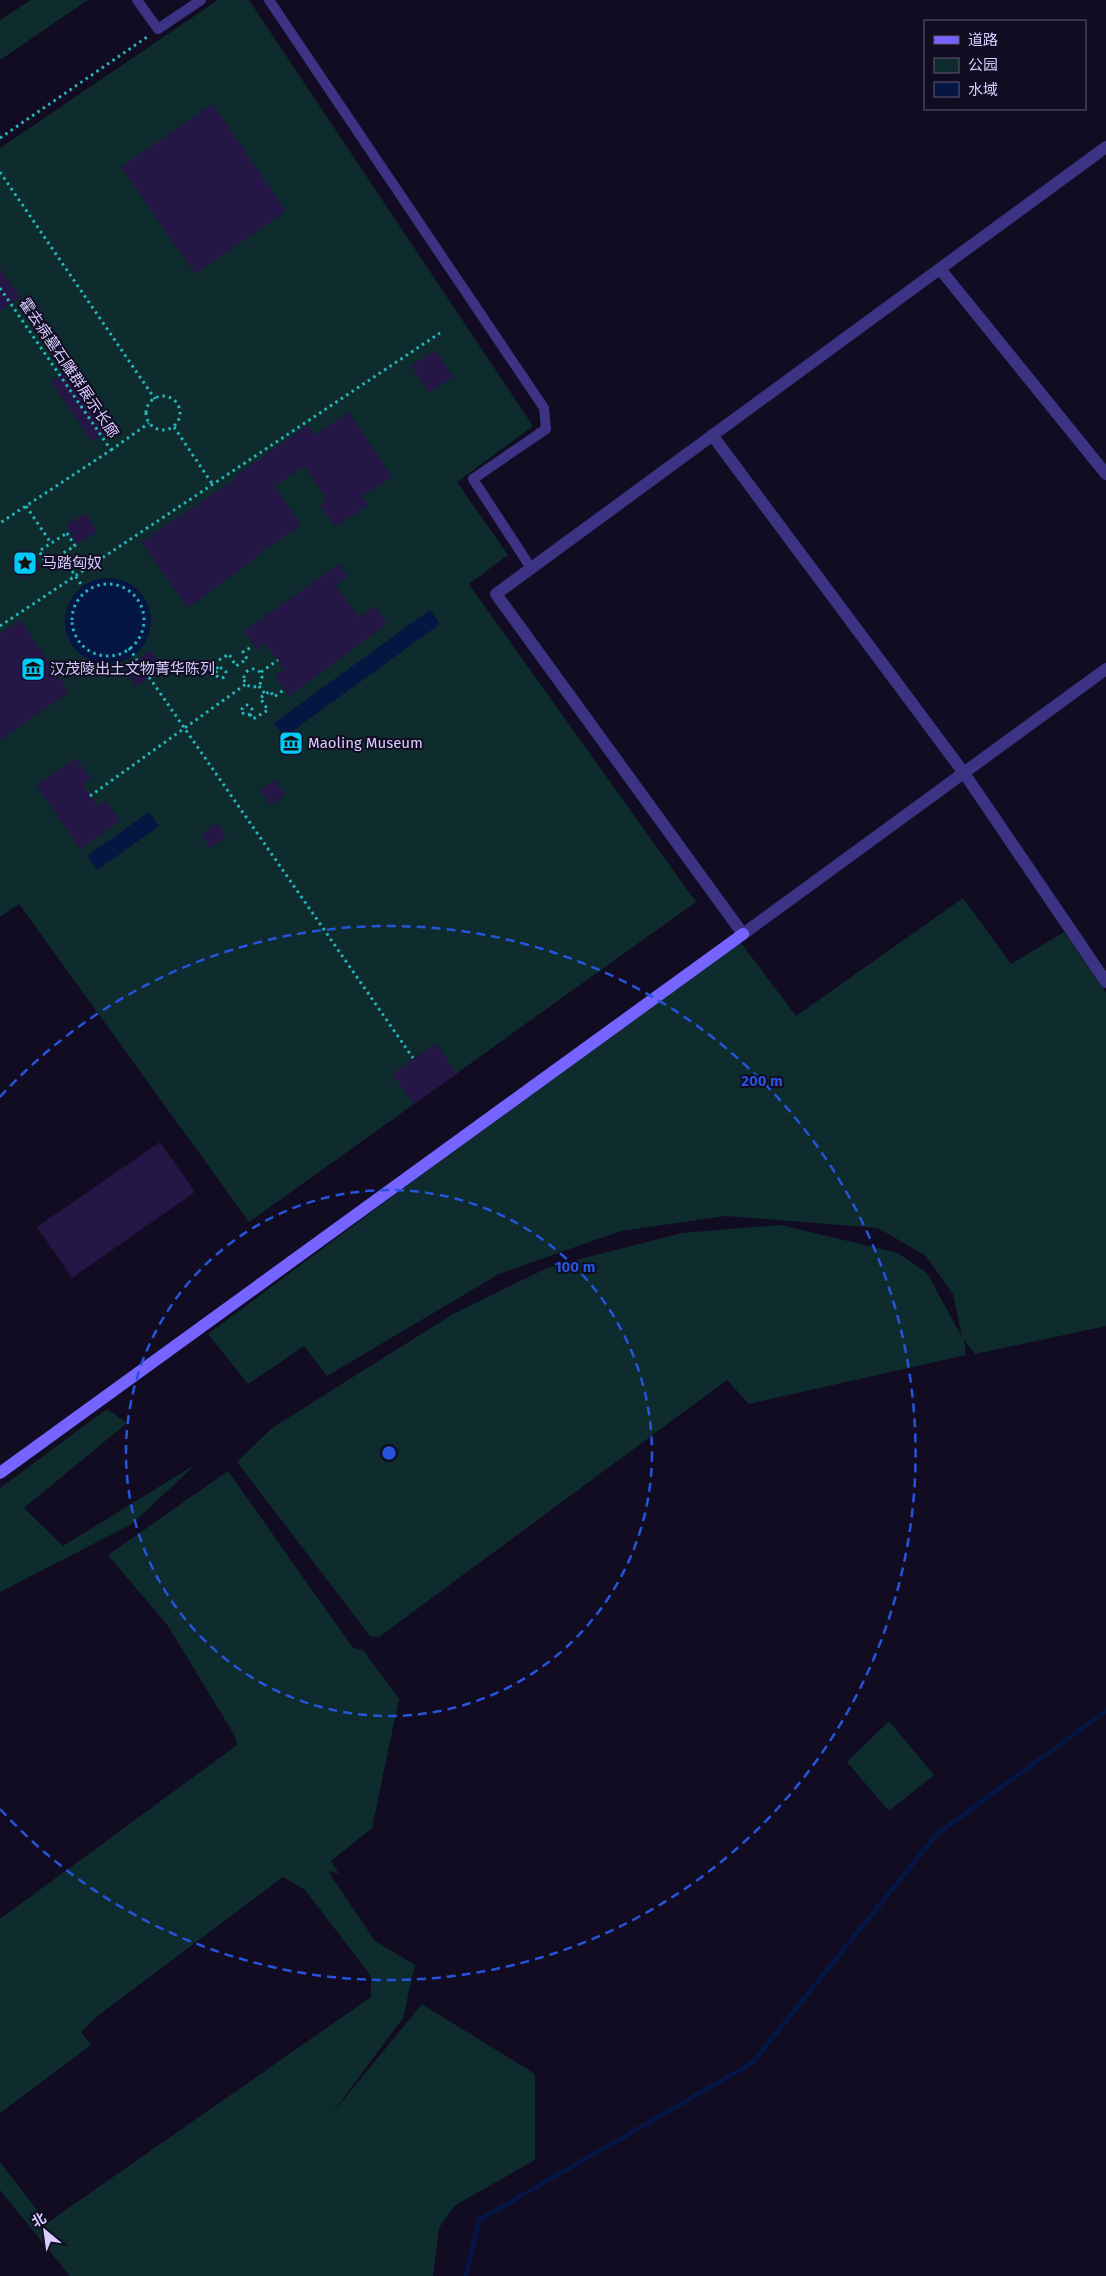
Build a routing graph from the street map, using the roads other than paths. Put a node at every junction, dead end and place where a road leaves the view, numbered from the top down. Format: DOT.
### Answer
graph roads {
  1 [pos="137,0"];
  2 [pos="201,0"];
  3 [pos="269,0"];
  4 [pos="1106,148"];
  5 [pos="940,269"];
  6 [pos="712,435"];
  7 [pos="1106,474"];
  8 [pos="530,568"];
  9 [pos="1106,669"];
  10 [pos="964,773"];
  11 [pos="743,934"];
  12 [pos="1106,982"];
  13 [pos="0,1473"];
  1 -- 2 [label="lane"];
  3 -- 8 [label="lane"];
  4 -- 5 [label="street"];
  5 -- 6 [label="street"];
  5 -- 7 [label="street"];
  6 -- 8 [label="street"];
  6 -- 10 [label="street"];
  8 -- 11 [label="street"];
  9 -- 10 [label="street"];
  10 -- 11 [label="street"];
  10 -- 12 [label="street"];
  11 -- 13 [label="main road"];
}
